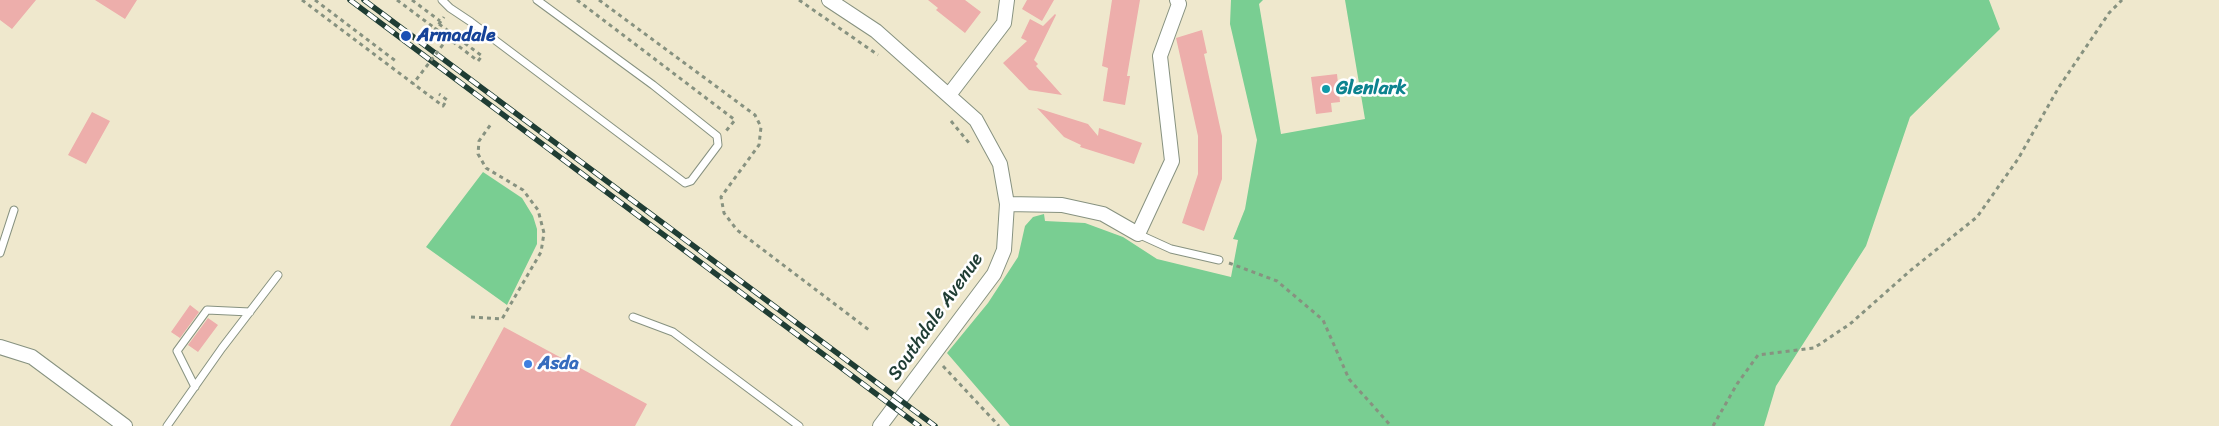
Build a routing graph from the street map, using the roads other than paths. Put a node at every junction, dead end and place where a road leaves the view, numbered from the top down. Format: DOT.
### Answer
graph roads {
  1 [pos="442,0"];
  2 [pos="537,0"];
  3 [pos="830,0"];
  4 [pos="1007,0"];
  5 [pos="1178,0"];
  6 [pos="948,95"];
  7 [pos="1007,204"];
  8 [pos="14,210"];
  9 [pos="1138,234"];
  10 [pos="0,253"];
  11 [pos="1219,260"];
  12 [pos="278,275"];
  13 [pos="250,312"];
  14 [pos="633,317"];
  15 [pos="0,346"];
  16 [pos="195,387"];
  17 [pos="124,426"];
  18 [pos="168,426"];
  19 [pos="799,426"];
  20 [pos="880,426"];
  1 -- 2 [label="lane"];
  3 -- 6 [label="street, Southdale Avenue"];
  4 -- 6 [label="street"];
  5 -- 9 [label="street"];
  6 -- 7 [label="street, Southdale Avenue"];
  7 -- 9 [label="street"];
  7 -- 20 [label="street, Southdale Avenue"];
  8 -- 10 [label="lane"];
  9 -- 11 [label="lane"];
  12 -- 13 [label="lane"];
  13 -- 16 [label="lane"];
  13 -- 16 [label="lane"];
  14 -- 19 [label="lane"];
  15 -- 17 [label="street"];
  16 -- 18 [label="lane"];
}
